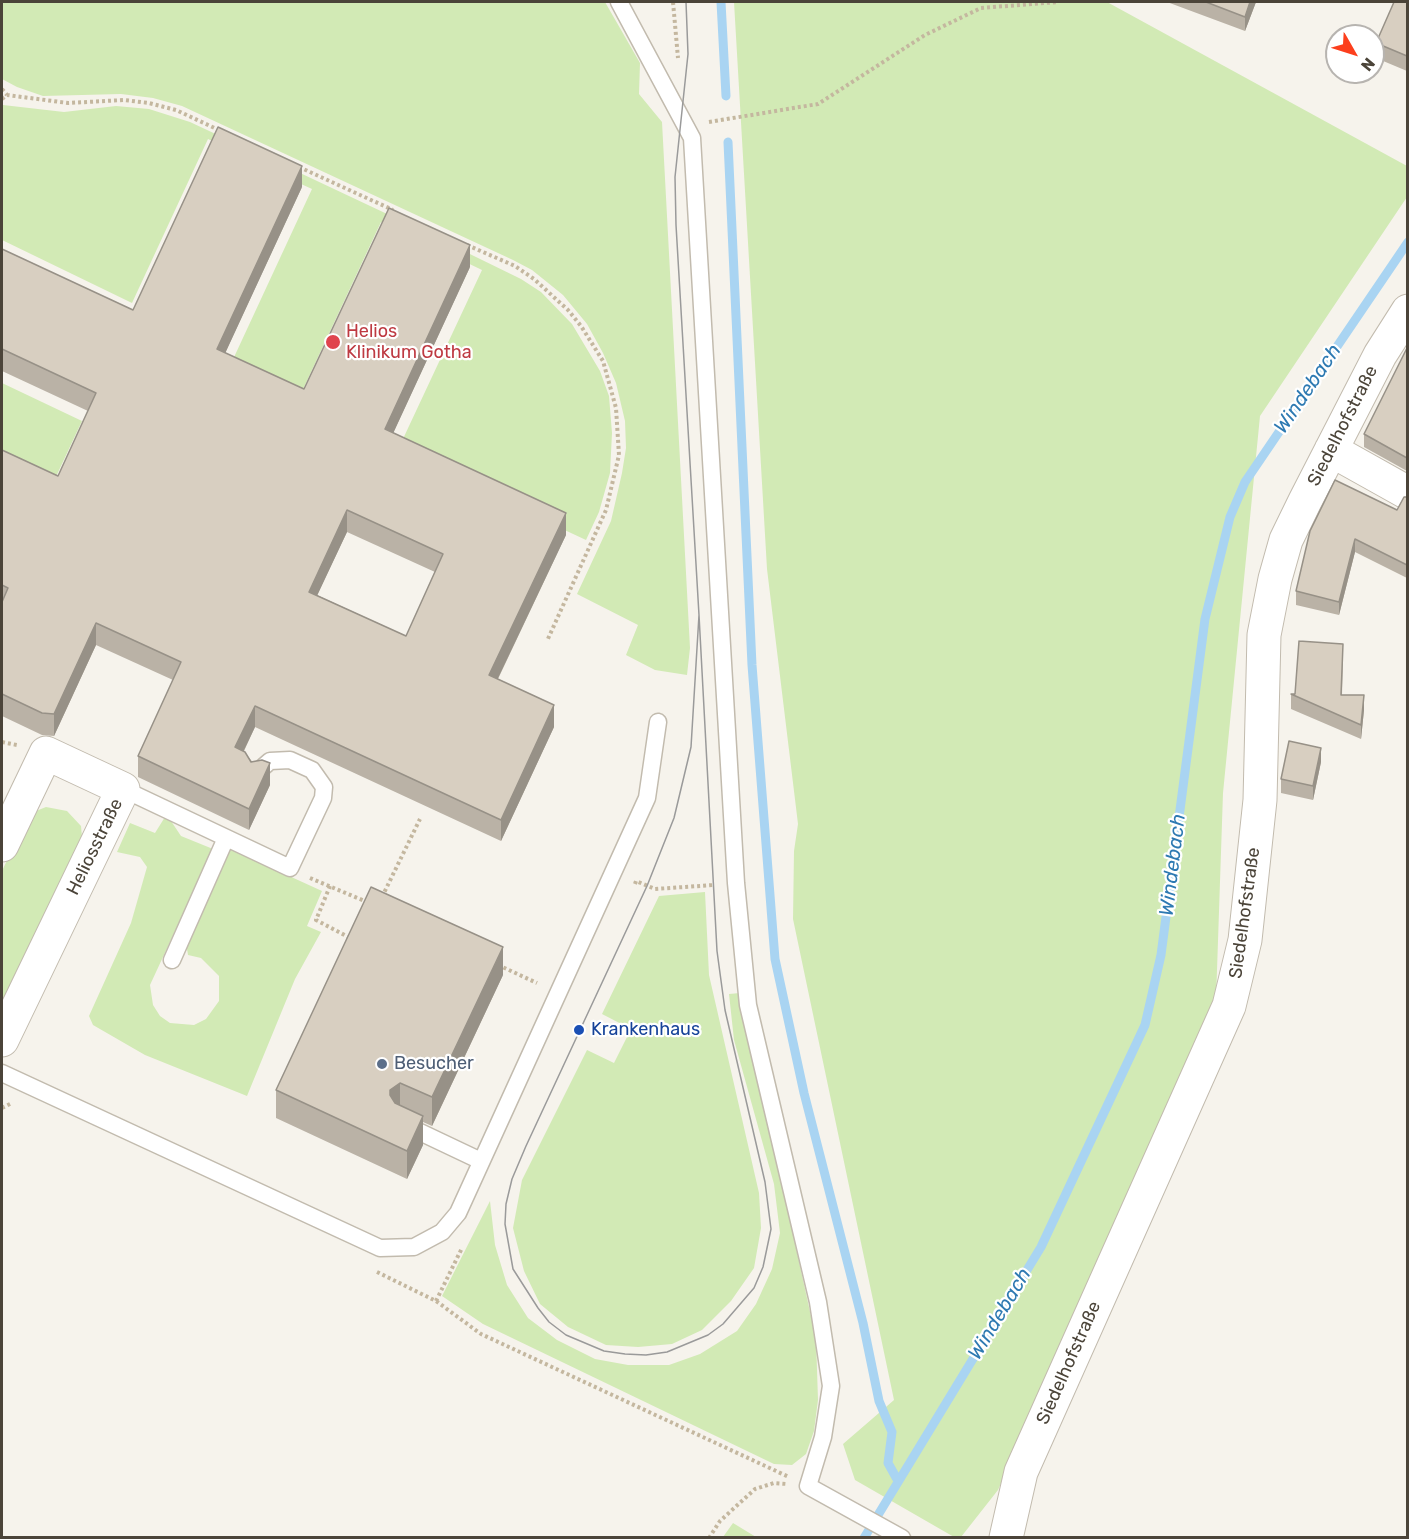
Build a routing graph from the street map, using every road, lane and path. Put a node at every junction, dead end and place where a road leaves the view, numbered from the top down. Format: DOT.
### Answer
graph roads {
  1 [pos="619,2"];
  2 [pos="1058,2"];
  3 [pos="2,89"];
  4 [pos="7,94"];
  5 [pos="2,99"];
  6 [pos="685,126"];
  7 [pos="229,135"];
  8 [pos="293,164"];
  9 [pos="398,213"];
  10 [pos="462,242"];
  11 [pos="1407,310"];
  12 [pos="1331,450"];
  13 [pos="1407,493"];
  14 [pos="547,641"];
  15 [pos="658,722"];
  16 [pos="255,774"];
  17 [pos="123,789"];
  18 [pos="420,819"];
  19 [pos="226,838"];
  20 [pos="2,845"];
  21 [pos="290,868"];
  22 [pos="736,883"];
  23 [pos="330,886"];
  24 [pos="632,891"];
  25 [pos="359,942"];
  26 [pos="172,960"];
  27 [pos="494,963"];
  28 [pos="558,994"];
  29 [pos="2,1040"];
  30 [pos="2,1073"];
  31 [pos="16,1101"];
  32 [pos="2,1108"];
  33 [pos="400,1122"];
  34 [pos="481,1161"];
  35 [pos="376,1272"];
  36 [pos="808,1486"];
  37 [pos="896,1534"];
  38 [pos="709,1538"];
  39 [pos="1006,1538"];
  1 -- 6 [label="lane"];
  2 -- 6 [label="path"];
  3 -- 4 [label="path"];
  4 -- 5 [label="path"];
  4 -- 7 [label="path"];
  6 -- 22 [label="lane"];
  8 -- 9 [label="path"];
  10 -- 14 [label="path"];
  11 -- 12 [label="street, Siedelhofstraße"];
  12 -- 13 [label="street"];
  12 -- 39 [label="street, Siedelhofstraße"];
  15 -- 28 [label="lane"];
  16 -- 21 [label="lane"];
  17 -- 19 [label="lane"];
  17 -- 20 [label="street, Heliosstraße"];
  17 -- 29 [label="street, Heliosstraße"];
  18 -- 23 [label="path"];
  19 -- 21 [label="lane"];
  19 -- 26 [label="lane"];
  21 -- 23 [label="path"];
  22 -- 24 [label="path"];
  22 -- 36 [label="lane"];
  23 -- 25 [label="path"];
  27 -- 28 [label="path"];
  28 -- 34 [label="lane"];
  30 -- 34 [label="lane"];
  31 -- 32 [label="path"];
  33 -- 34 [label="lane"];
  35 -- 36 [label="path"];
  36 -- 37 [label="lane"];
  36 -- 38 [label="path"];
}
